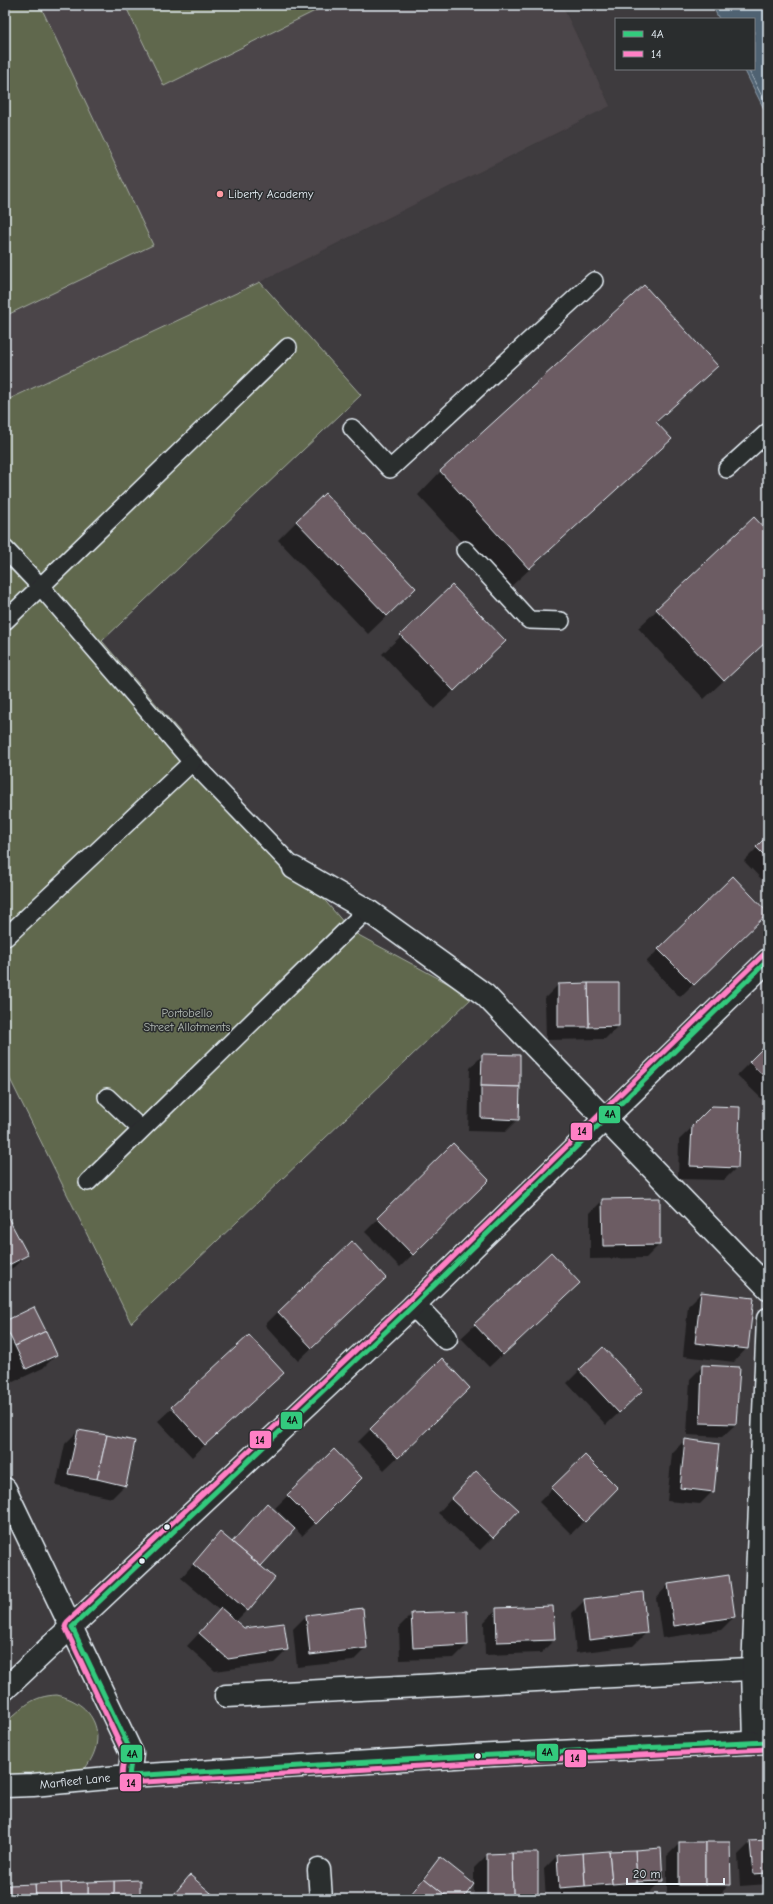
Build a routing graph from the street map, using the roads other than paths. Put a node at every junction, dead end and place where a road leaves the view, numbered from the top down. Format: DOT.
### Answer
graph roads {
  1 [pos="594,281"];
  2 [pos="288,347"];
  3 [pos="352,428"];
  4 [pos="768,432"];
  5 [pos="727,469"];
  6 [pos="5,549"];
  7 [pos="465,550"];
  8 [pos="41,587"];
  9 [pos="5,621"];
  10 [pos="561,621"];
  11 [pos="192,762"];
  12 [pos="294,868"];
  13 [pos="367,910"];
  14 [pos="6,937"];
  15 [pos="768,960"];
  16 [pos="107,1097"];
  17 [pos="604,1118"];
  18 [pos="141,1129"];
  19 [pos="88,1182"];
  20 [pos="768,1288"];
  21 [pos="414,1304"];
  22 [pos="768,1319"];
  23 [pos="446,1338"];
  24 [pos="5,1488"];
  25 [pos="72,1626"];
  26 [pos="760,1669"];
  27 [pos="5,1689"];
  28 [pos="226,1696"];
  29 [pos="761,1742"];
  30 [pos="129,1776"];
  31 [pos="5,1786"];
  32 [pos="319,1870"];
  33 [pos="321,1899"];
  1 -- 3 [label="lane"];
  2 -- 8 [label="lane"];
  4 -- 5 [label="lane"];
  6 -- 8 [label="lane"];
  7 -- 10 [label="lane"];
  8 -- 9 [label="lane"];
  8 -- 11 [label="lane"];
  11 -- 12 [label="lane"];
  11 -- 14 [label="lane"];
  12 -- 13 [label="street"];
  13 -- 17 [label="street"];
  13 -- 18 [label="lane"];
  15 -- 17 [label="street"];
  16 -- 18 [label="lane"];
  17 -- 20 [label="street"];
  17 -- 21 [label="street"];
  18 -- 19 [label="lane"];
  21 -- 23 [label="street"];
  21 -- 25 [label="street"];
  22 -- 26 [label="street"];
  24 -- 25 [label="street"];
  25 -- 27 [label="street"];
  25 -- 30 [label="street"];
  26 -- 28 [label="street"];
  26 -- 29 [label="street"];
  29 -- 30 [label="street, Marfleet Lane"];
  30 -- 31 [label="street, Marfleet Lane"];
  32 -- 33 [label="street"];
}
